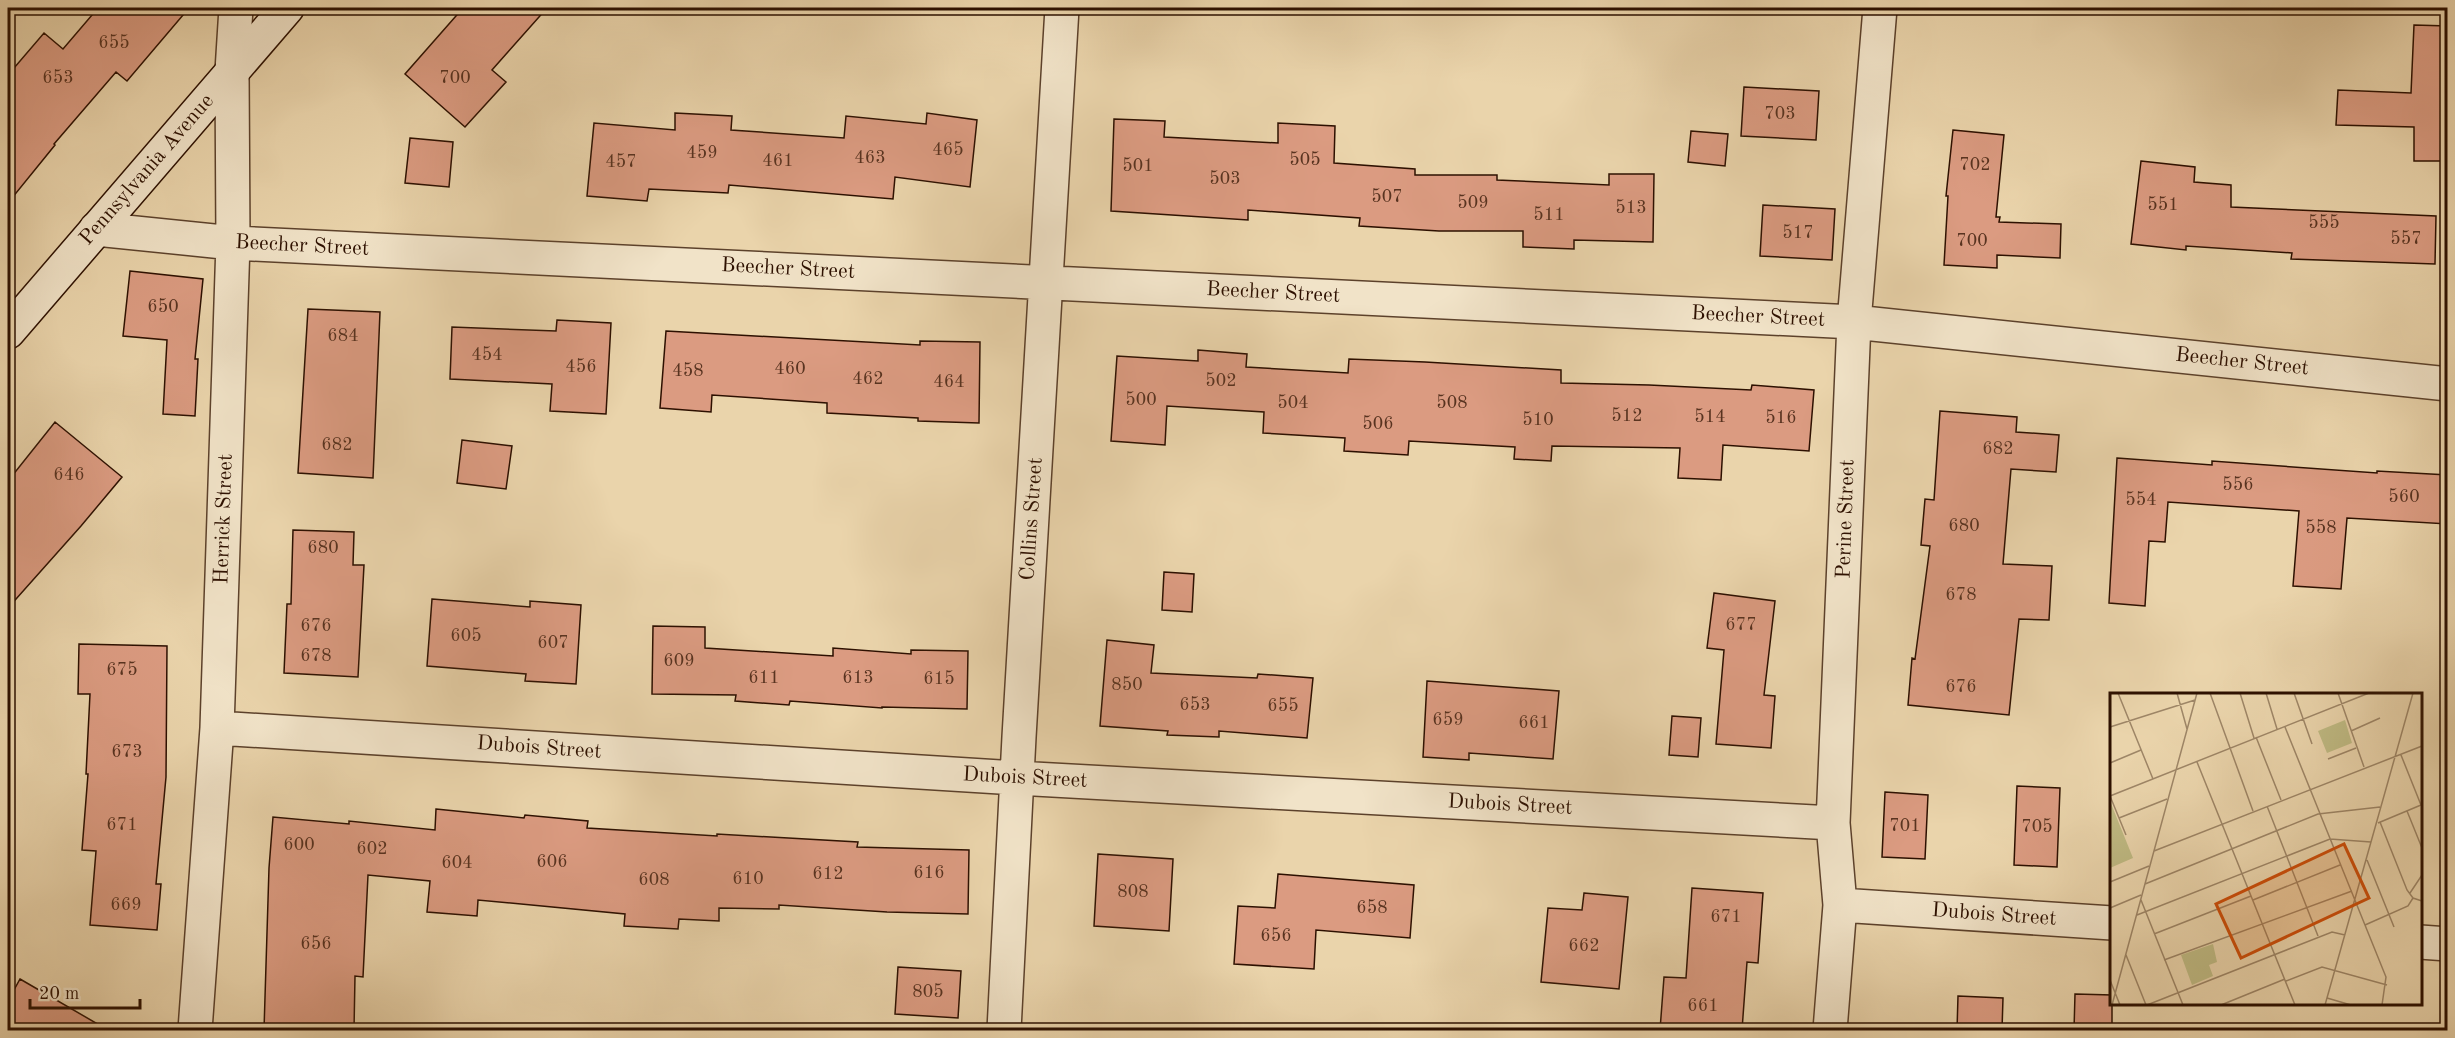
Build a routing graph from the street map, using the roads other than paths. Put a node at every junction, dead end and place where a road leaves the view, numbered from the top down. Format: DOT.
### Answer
graph roads {
  1 [pos="236,8"];
  2 [pos="287,8"];
  3 [pos="1062,8"];
  4 [pos="1880,8"];
  5 [pos="232,71"];
  6 [pos="96,229"];
  7 [pos="233,243"];
  8 [pos="1047,281"];
  9 [pos="1854,322"];
  10 [pos="8,332"];
  11 [pos="2448,384"];
  12 [pos="217,728"];
  13 [pos="1016,778"];
  14 [pos="1833,823"];
  15 [pos="1840,905"];
  16 [pos="2110,922"];
  17 [pos="2422,942"];
  18 [pos="2448,944"];
  19 [pos="195,1030"];
  20 [pos="1004,1030"];
  21 [pos="1830,1030"];
  1 -- 5 [label="street, Herrick Street"];
  2 -- 5 [label="street, Pennsylvania Avenue"];
  3 -- 8 [label="street, Collins Street"];
  4 -- 9 [label="street, Perine Street"];
  5 -- 6 [label="street, Pennsylvania Avenue"];
  5 -- 7 [label="street, Herrick Street"];
  6 -- 7 [label="street, Beecher Street"];
  6 -- 10 [label="street, Pennsylvania Avenue"];
  7 -- 8 [label="street, Beecher Street"];
  7 -- 12 [label="street, Herrick Street"];
  8 -- 9 [label="street, Beecher Street"];
  8 -- 13 [label="street, Collins Street"];
  9 -- 11 [label="street, Beecher Street"];
  9 -- 14 [label="street, Perine Street"];
  12 -- 13 [label="street, Dubois Street"];
  12 -- 19 [label="street, Herrick Street"];
  13 -- 14 [label="street, Dubois Street"];
  13 -- 20 [label="street, Collins Street"];
  14 -- 15 [label="street, Perine Street"];
  15 -- 16 [label="street, Dubois Street"];
  15 -- 21 [label="street, Perine Street"];
  17 -- 18 [label="street"];
}
